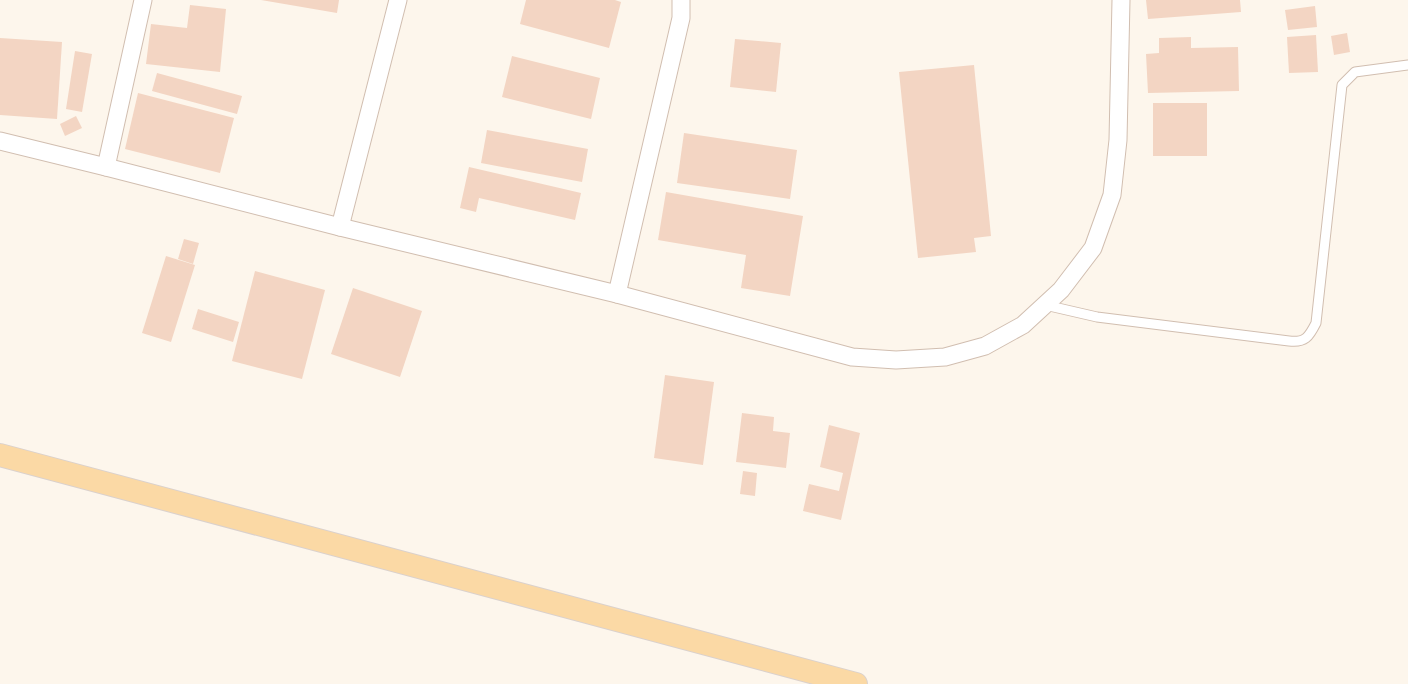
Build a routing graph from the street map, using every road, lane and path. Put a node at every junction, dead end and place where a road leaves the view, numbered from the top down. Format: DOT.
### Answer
graph roads {
  1 [pos="143,0"];
  2 [pos="398,0"];
  3 [pos="681,0"];
  4 [pos="1121,0"];
  5 [pos="1408,65"];
  6 [pos="0,141"];
  7 [pos="106,167"];
  8 [pos="340,228"];
  9 [pos="617,294"];
  10 [pos="1045,305"];
  11 [pos="0,455"];
  12 [pos="856,684"];
  1 -- 7 [label="street"];
  2 -- 8 [label="street"];
  3 -- 9 [label="street"];
  4 -- 10 [label="street"];
  5 -- 10 [label="lane"];
  6 -- 7 [label="street"];
  7 -- 8 [label="street"];
  8 -- 9 [label="street"];
  9 -- 10 [label="street"];
  11 -- 12 [label="main road"];
}
